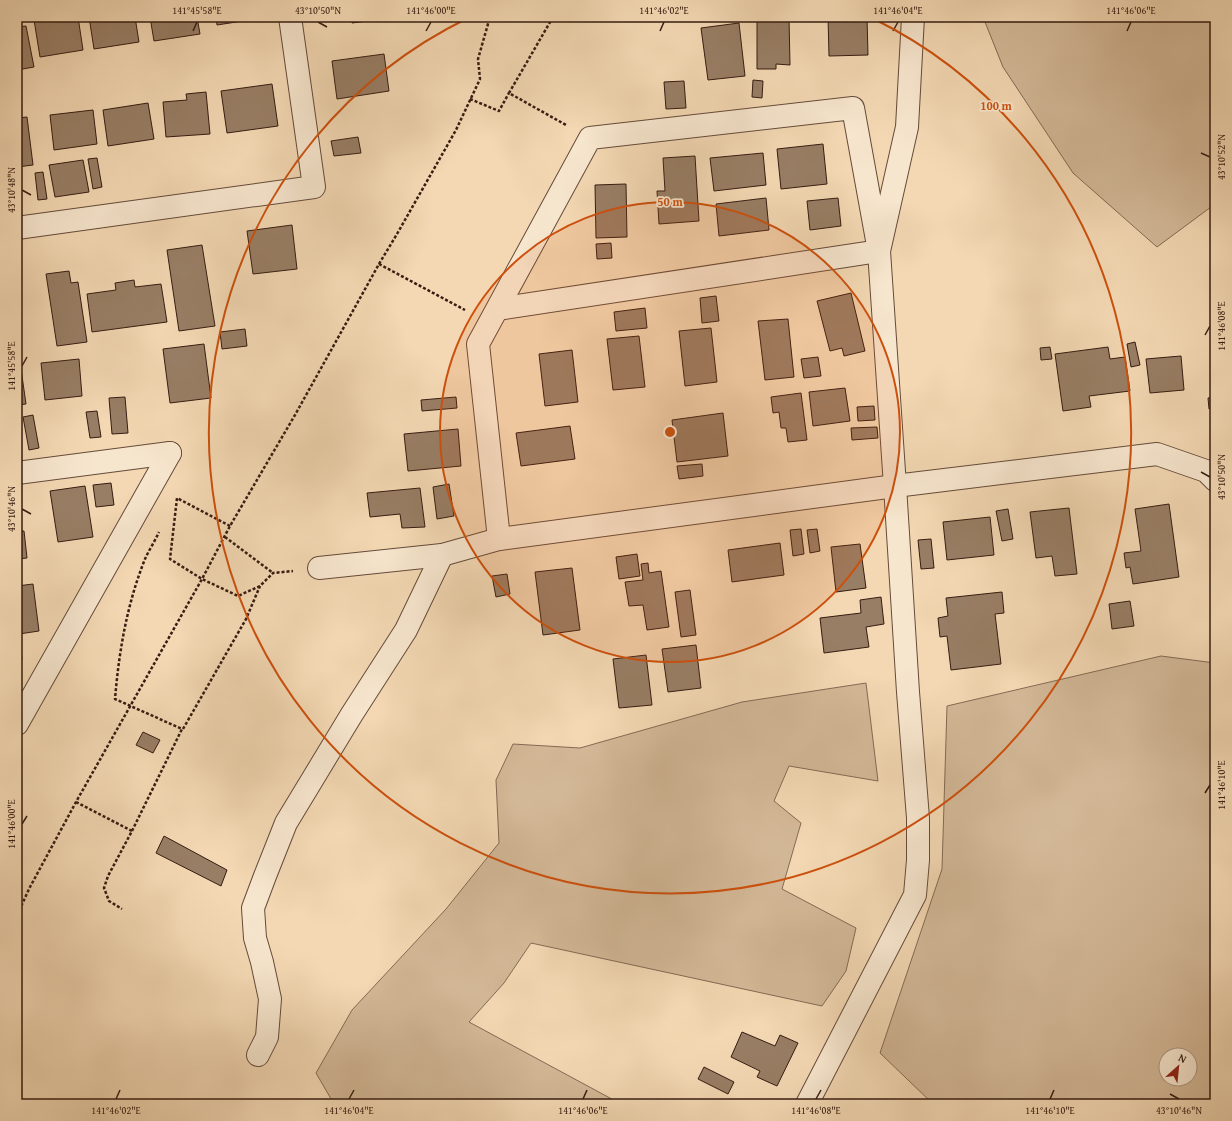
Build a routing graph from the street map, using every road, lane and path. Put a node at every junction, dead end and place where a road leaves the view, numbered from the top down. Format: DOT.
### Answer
graph roads {
  1 [pos="290,17"];
  2 [pos="490,17"];
  3 [pos="553,17"];
  4 [pos="913,17"];
  5 [pos="509,93"];
  6 [pos="470,99"];
  7 [pos="590,138"];
  8 [pos="17,228"];
  9 [pos="879,251"];
  10 [pos="379,264"];
  11 [pos="494,316"];
  12 [pos="17,472"];
  13 [pos="1215,480"];
  14 [pos="895,486"];
  15 [pos="173,495"];
  16 [pos="177,498"];
  17 [pos="174,505"];
  18 [pos="230,526"];
  19 [pos="159,531"];
  20 [pos="224,537"];
  21 [pos="498,539"];
  22 [pos="442,555"];
  23 [pos="319,568"];
  24 [pos="273,573"];
  25 [pos="202,579"];
  26 [pos="260,586"];
  27 [pos="25,695"];
  28 [pos="131,705"];
  29 [pos="17,724"];
  30 [pos="182,729"];
  31 [pos="76,802"];
  32 [pos="132,831"];
  33 [pos="122,909"];
  34 [pos="17,915"];
  35 [pos="258,1055"];
  36 [pos="807,1104"];
  1 -- 8 [label="street"];
  2 -- 6 [label="path"];
  3 -- 5 [label="path"];
  4 -- 9 [label="street"];
  5 -- 6 [label="path"];
  5 -- 7 [label="path"];
  6 -- 10 [label="path"];
  7 -- 9 [label="street"];
  7 -- 11 [label="street"];
  9 -- 11 [label="street"];
  9 -- 14 [label="street"];
  10 -- 11 [label="path"];
  10 -- 18 [label="path"];
  11 -- 21 [label="street"];
  12 -- 27 [label="street"];
  13 -- 14 [label="street"];
  14 -- 21 [label="street"];
  14 -- 36 [label="street"];
  15 -- 16 [label="path"];
  16 -- 17 [label="path"];
  16 -- 18 [label="path"];
  16 -- 25 [label="path"];
  18 -- 20 [label="path"];
  19 -- 28 [label="path"];
  20 -- 24 [label="path"];
  20 -- 25 [label="path"];
  21 -- 22 [label="street"];
  22 -- 23 [label="street"];
  22 -- 35 [label="street"];
  23 -- 24 [label="path"];
  24 -- 26 [label="path"];
  25 -- 26 [label="path"];
  25 -- 28 [label="path"];
  26 -- 30 [label="path"];
  27 -- 29 [label="street"];
  28 -- 30 [label="path"];
  28 -- 31 [label="path"];
  30 -- 32 [label="path"];
  31 -- 32 [label="path"];
  31 -- 34 [label="path"];
  32 -- 33 [label="path"];
}
